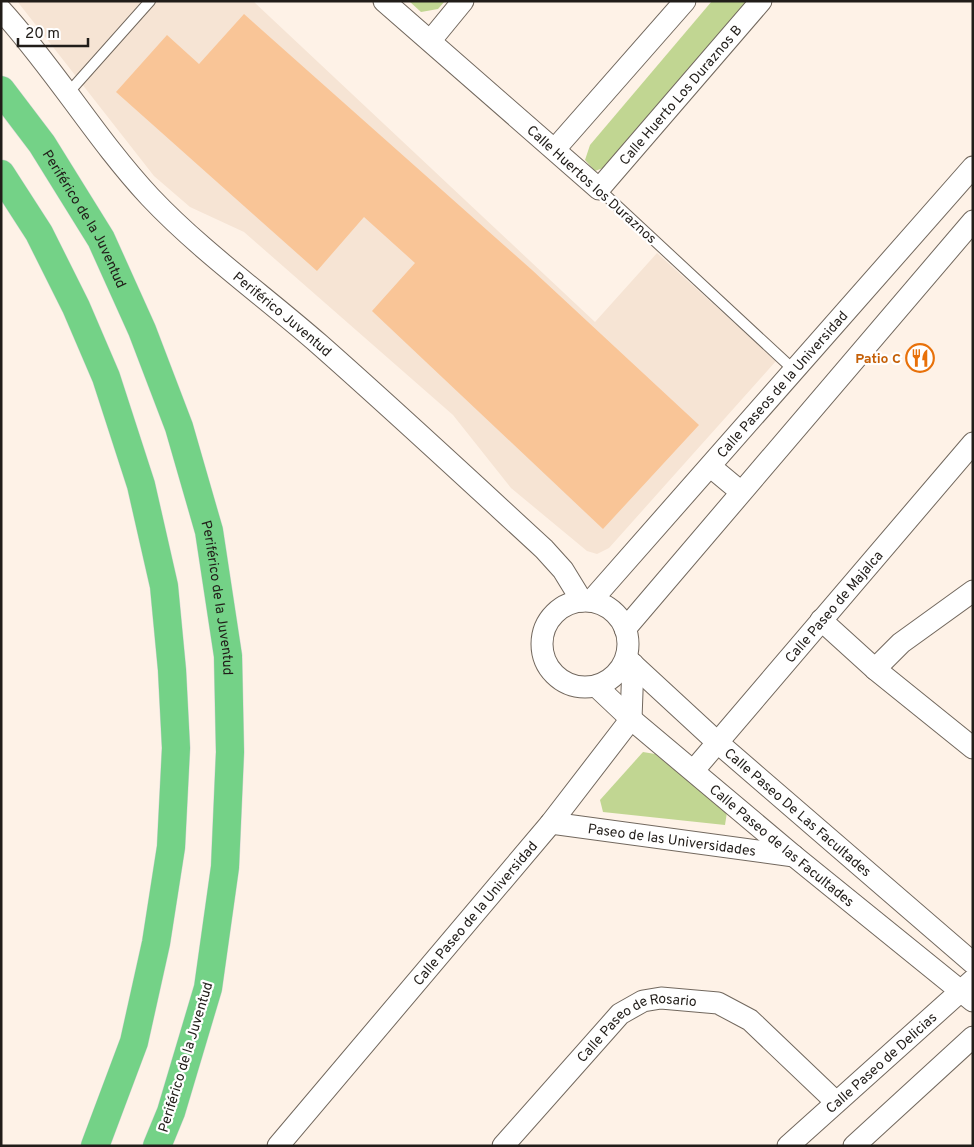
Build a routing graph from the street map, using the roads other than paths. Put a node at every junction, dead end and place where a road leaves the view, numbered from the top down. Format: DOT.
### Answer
graph roads {
  1 [pos="150,1"];
  2 [pos="384,1"];
  3 [pos="463,1"];
  4 [pos="685,1"];
  5 [pos="761,1"];
  6 [pos="1,10"];
  7 [pos="431,40"];
  8 [pos="1,90"];
  9 [pos="69,92"];
  10 [pos="554,149"];
  11 [pos="973,167"];
  12 [pos="1,174"];
  13 [pos="599,189"];
  14 [pos="973,221"];
  15 [pos="795,370"];
  16 [pos="973,443"];
  17 [pos="711,467"];
  18 [pos="740,492"];
  19 [pos="973,591"];
  20 [pos="586,601"];
  21 [pos="821,620"];
  22 [pos="625,629"];
  23 [pos="629,661"];
  24 [pos="875,669"];
  25 [pos="596,686"];
  26 [pos="631,718"];
  27 [pos="717,742"];
  28 [pos="973,748"];
  29 [pos="694,770"];
  30 [pos="551,823"];
  31 [pos="794,856"];
  32 [pos="973,963"];
  33 [pos="969,991"];
  34 [pos="973,1037"];
  35 [pos="836,1102"];
  36 [pos="95,1146"];
  37 [pos="157,1146"];
  38 [pos="278,1146"];
  39 [pos="503,1146"];
  40 [pos="788,1146"];
  41 [pos="854,1146"];
  1 -- 9 [label="lane"];
  2 -- 7 [label="street, Calle Huertos los Duraznos"];
  3 -- 7 [label="street"];
  4 -- 10 [label="street"];
  5 -- 13 [label="street, Calle Huerto Los Duraznos B"];
  6 -- 9 [label="street, Periférico Juventud"];
  7 -- 10 [label="street, Calle Huertos los Duraznos"];
  8 -- 37 [label="highway, Periférico de la Juventud"];
  9 -- 20 [label="street, Periférico Juventud"];
  10 -- 13 [label="street, Calle Huertos los Duraznos"];
  11 -- 15 [label="street, Calle Paseos de la Universidad"];
  12 -- 36 [label="highway"];
  13 -- 15 [label="lane, Calle Huertos los Duraznos"];
  14 -- 18 [label="street"];
  15 -- 17 [label="street, Calle Paseos de la Universidad"];
  16 -- 21 [label="street, Calle Paseo de Majalca"];
  17 -- 18 [label="street"];
  17 -- 20 [label="street, Calle Paseos de la Universidad"];
  18 -- 22 [label="street"];
  19 -- 24 [label="street"];
  20 -- 22 [label="street"];
  20 -- 25 [label="street"];
  21 -- 24 [label="street"];
  21 -- 27 [label="street, Calle Paseo de Majalca"];
  22 -- 23 [label="street"];
  23 -- 25 [label="street"];
  23 -- 26 [label="street"];
  23 -- 27 [label="street, Calle Paseo De Las Facultades"];
  24 -- 28 [label="street"];
  25 -- 26 [label="street, Calle Paseo de las Facultades"];
  26 -- 29 [label="street, Calle Paseo de las Facultades"];
  26 -- 30 [label="street, Calle Paseo de la Universidad"];
  27 -- 29 [label="street, Calle Paseo de Majalca"];
  27 -- 32 [label="street, Calle Paseo De Las Facultades"];
  29 -- 31 [label="street, Calle Paseo de las Facultades"];
  30 -- 31 [label="street, Paseo de las Universidades"];
  30 -- 38 [label="street, Calle Paseo de la Universidad"];
  31 -- 33 [label="street, Calle Paseo de las Facultades"];
  33 -- 35 [label="street, Calle Paseo de Delicias"];
  34 -- 41 [label="street"];
  35 -- 39 [label="street, Calle Paseo de Rosario"];
  35 -- 40 [label="street, Calle Paseo de Delicias"];
}
